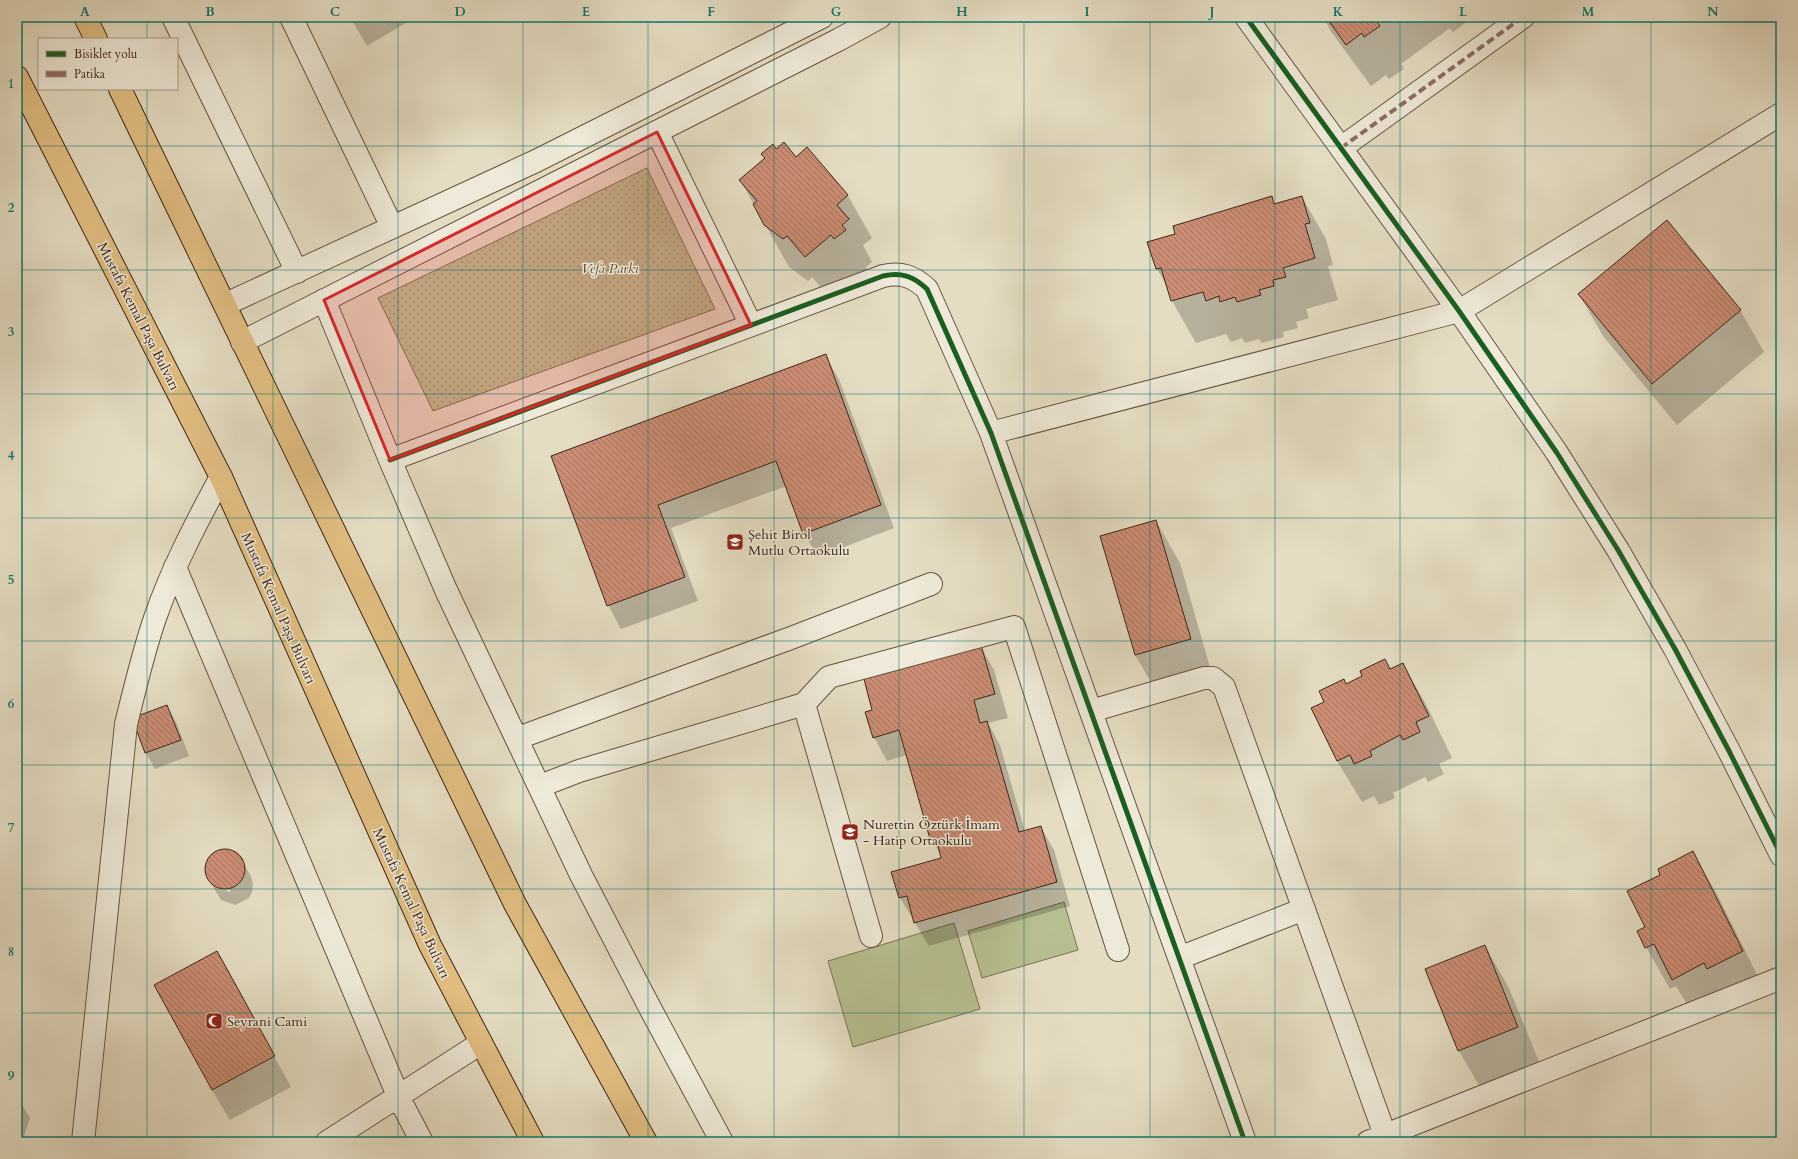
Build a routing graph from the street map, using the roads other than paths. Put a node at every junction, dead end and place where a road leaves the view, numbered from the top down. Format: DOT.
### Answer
graph roads {
  1 [pos="85,17"];
  2 [pos="173,17"];
  3 [pos="291,17"];
  4 [pos="822,17"];
  5 [pos="880,17"];
  6 [pos="1246,17"];
  7 [pos="1523,17"];
  8 [pos="96,38"];
  9 [pos="17,78"];
  10 [pos="120,90"];
  11 [pos="1781,114"];
  12 [pos="657,132"];
  13 [pos="1341,148"];
  14 [pos="392,227"];
  15 [pos="296,272"];
  16 [pos="324,300"];
  17 [pos="226,304"];
  18 [pos="1459,311"];
  19 [pos="751,325"];
  20 [pos="242,342"];
  21 [pos="991,433"];
  22 [pos="390,460"];
  23 [pos="221,477"];
  24 [pos="175,567"];
  25 [pos="931,584"];
  26 [pos="804,704"];
  27 [pos="1091,711"];
  28 [pos="518,738"];
  29 [pos="540,786"];
  30 [pos="1781,855"];
  31 [pos="1304,909"];
  32 [pos="871,936"];
  33 [pos="1118,950"];
  34 [pos="1179,958"];
  35 [pos="1781,978"];
  36 [pos="481,1043"];
  37 [pos="399,1098"];
  38 [pos="1376,1139"];
  39 [pos="82,1142"];
  40 [pos="327,1142"];
  41 [pos="422,1142"];
  42 [pos="533,1142"];
  43 [pos="646,1142"];
  44 [pos="722,1142"];
  45 [pos="1245,1142"];
  1 -- 8 [label="main road"];
  2 -- 15 [label="street"];
  3 -- 14 [label="street"];
  4 -- 14 [label="street"];
  5 -- 12 [label="street"];
  6 -- 13 [label="street"];
  7 -- 13 [label="street"];
  9 -- 23 [label="main road, Mustafa Kemal Paşa Bulvarı"];
  10 -- 17 [label="main road"];
  11 -- 18 [label="street"];
  12 -- 16 [label="street"];
  12 -- 19 [label="street"];
  13 -- 18 [label="street"];
  14 -- 15 [label="street"];
  15 -- 17 [label="street"];
  16 -- 20 [label="street"];
  16 -- 22 [label="street"];
  17 -- 20 [label="main road"];
  18 -- 21 [label="street"];
  18 -- 30 [label="street"];
  19 -- 21 [label="street"];
  19 -- 22 [label="street"];
  20 -- 43 [label="main road"];
  21 -- 27 [label="street"];
  22 -- 28 [label="street"];
  23 -- 24 [label="street"];
  23 -- 36 [label="main road, Mustafa Kemal Paşa Bulvarı"];
  24 -- 37 [label="street"];
  24 -- 39 [label="street"];
  25 -- 28 [label="street"];
  26 -- 29 [label="street"];
  26 -- 32 [label="street"];
  26 -- 33 [label="street"];
  27 -- 31 [label="street"];
  27 -- 34 [label="street"];
  28 -- 29 [label="street"];
  29 -- 44 [label="street"];
  31 -- 34 [label="street"];
  31 -- 38 [label="street"];
  34 -- 45 [label="street"];
  35 -- 38 [label="street"];
  36 -- 37 [label="street"];
  36 -- 42 [label="main road, Mustafa Kemal Paşa Bulvarı"];
  37 -- 40 [label="street"];
  37 -- 41 [label="street"];
}
